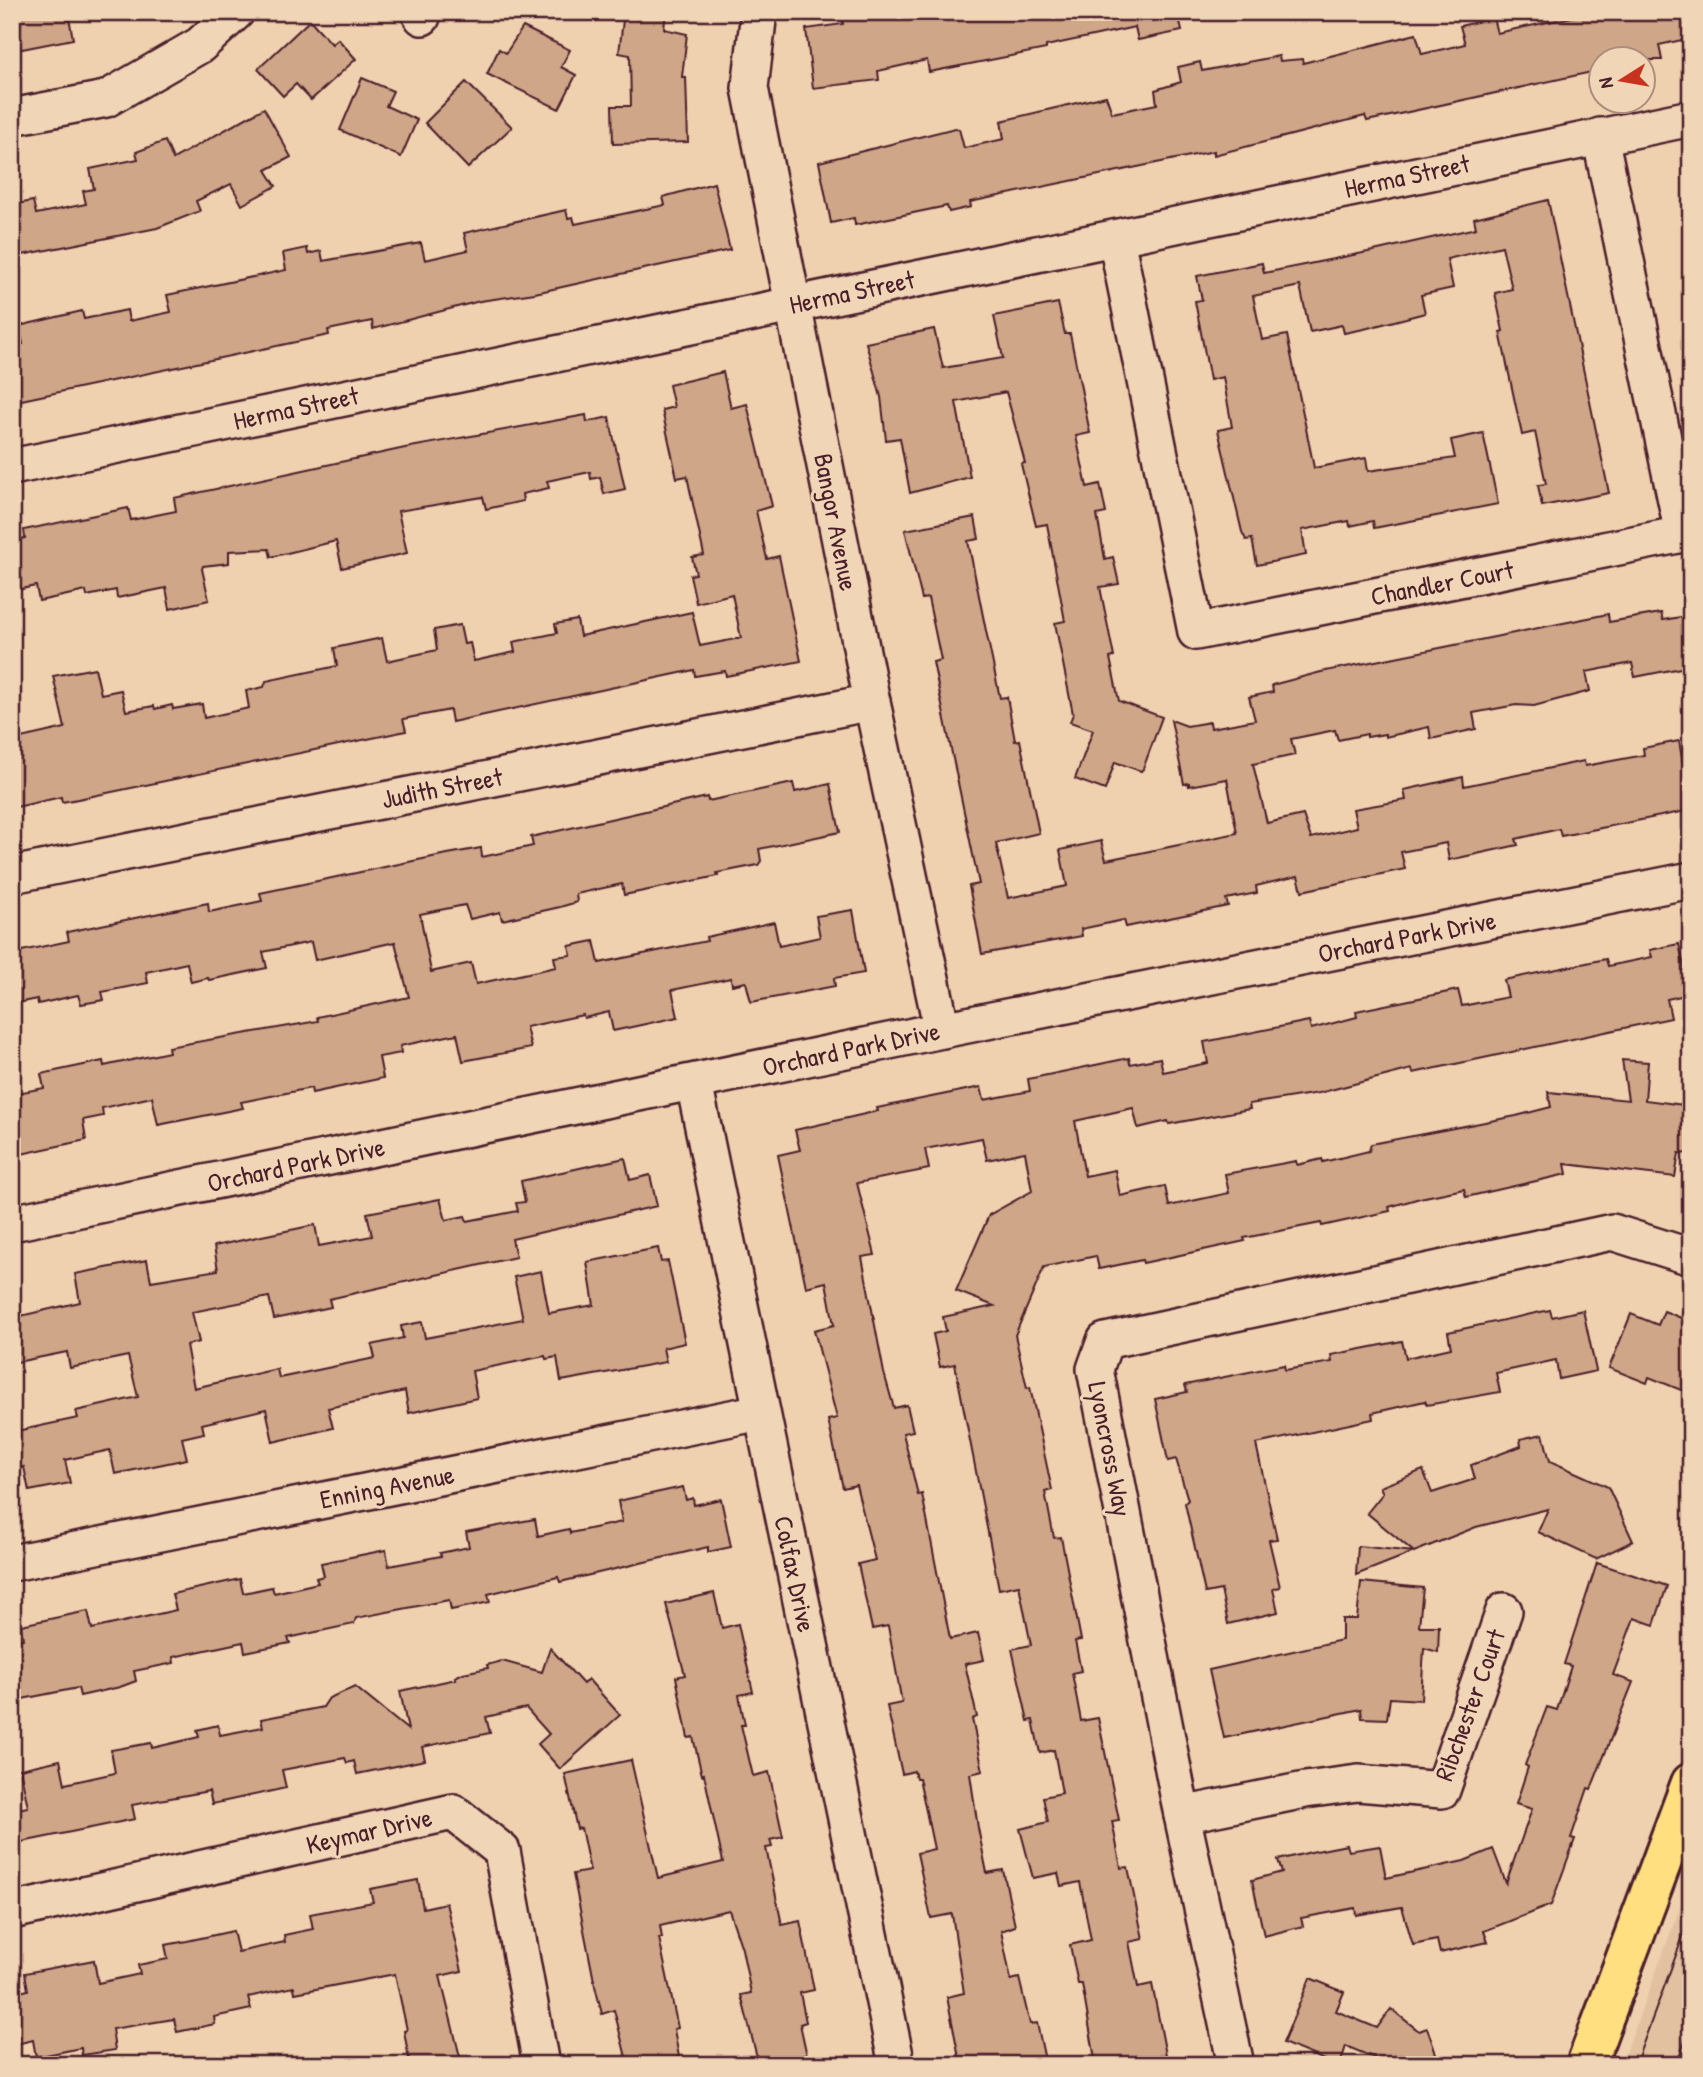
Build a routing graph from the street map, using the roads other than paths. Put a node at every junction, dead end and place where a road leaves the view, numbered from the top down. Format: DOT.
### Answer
graph roads {
  1 [pos="236,12"];
  2 [pos="760,12"];
  3 [pos="12,117"];
  4 [pos="1691,118"];
  5 [pos="1600,136"];
  6 [pos="1116,237"];
  7 [pos="793,304"];
  8 [pos="12,467"];
  9 [pos="872,702"];
  10 [pos="12,875"];
  11 [pos="1691,880"];
  12 [pos="942,1030"];
  13 [pos="694,1083"];
  14 [pos="12,1223"];
  15 [pos="1691,1257"];
  16 [pos="761,1412"];
  17 [pos="12,1563"];
  18 [pos="1504,1611"];
  19 [pos="1691,1783"];
  20 [pos="1182,1815"];
  21 [pos="12,1911"];
  22 [pos="541,2065"];
  23 [pos="897,2065"];
  24 [pos="1236,2065"];
  25 [pos="1586,2065"];
  1 -- 3 [label="street"];
  2 -- 7 [label="street, Bangor Avenue"];
  4 -- 5 [label="street, Herma Street"];
  5 -- 6 [label="street, Herma Street"];
  5 -- 6 [label="street, Chandler Court"];
  6 -- 7 [label="street, Herma Street"];
  7 -- 8 [label="street, Herma Street"];
  7 -- 9 [label="street, Bangor Avenue"];
  9 -- 10 [label="street, Judith Street"];
  9 -- 12 [label="street, Bangor Avenue"];
  11 -- 12 [label="street, Orchard Park Drive"];
  12 -- 13 [label="street, Orchard Park Drive"];
  13 -- 14 [label="street, Orchard Park Drive"];
  13 -- 16 [label="street, Colfax Drive"];
  15 -- 20 [label="street, Lyoncross Way"];
  16 -- 17 [label="street, Enning Avenue"];
  16 -- 23 [label="street, Colfax Drive"];
  18 -- 20 [label="street, Ribchester Court"];
  19 -- 25 [label="highway"];
  20 -- 24 [label="street, Lyoncross Way"];
  21 -- 22 [label="street, Keymar Drive"];
}
